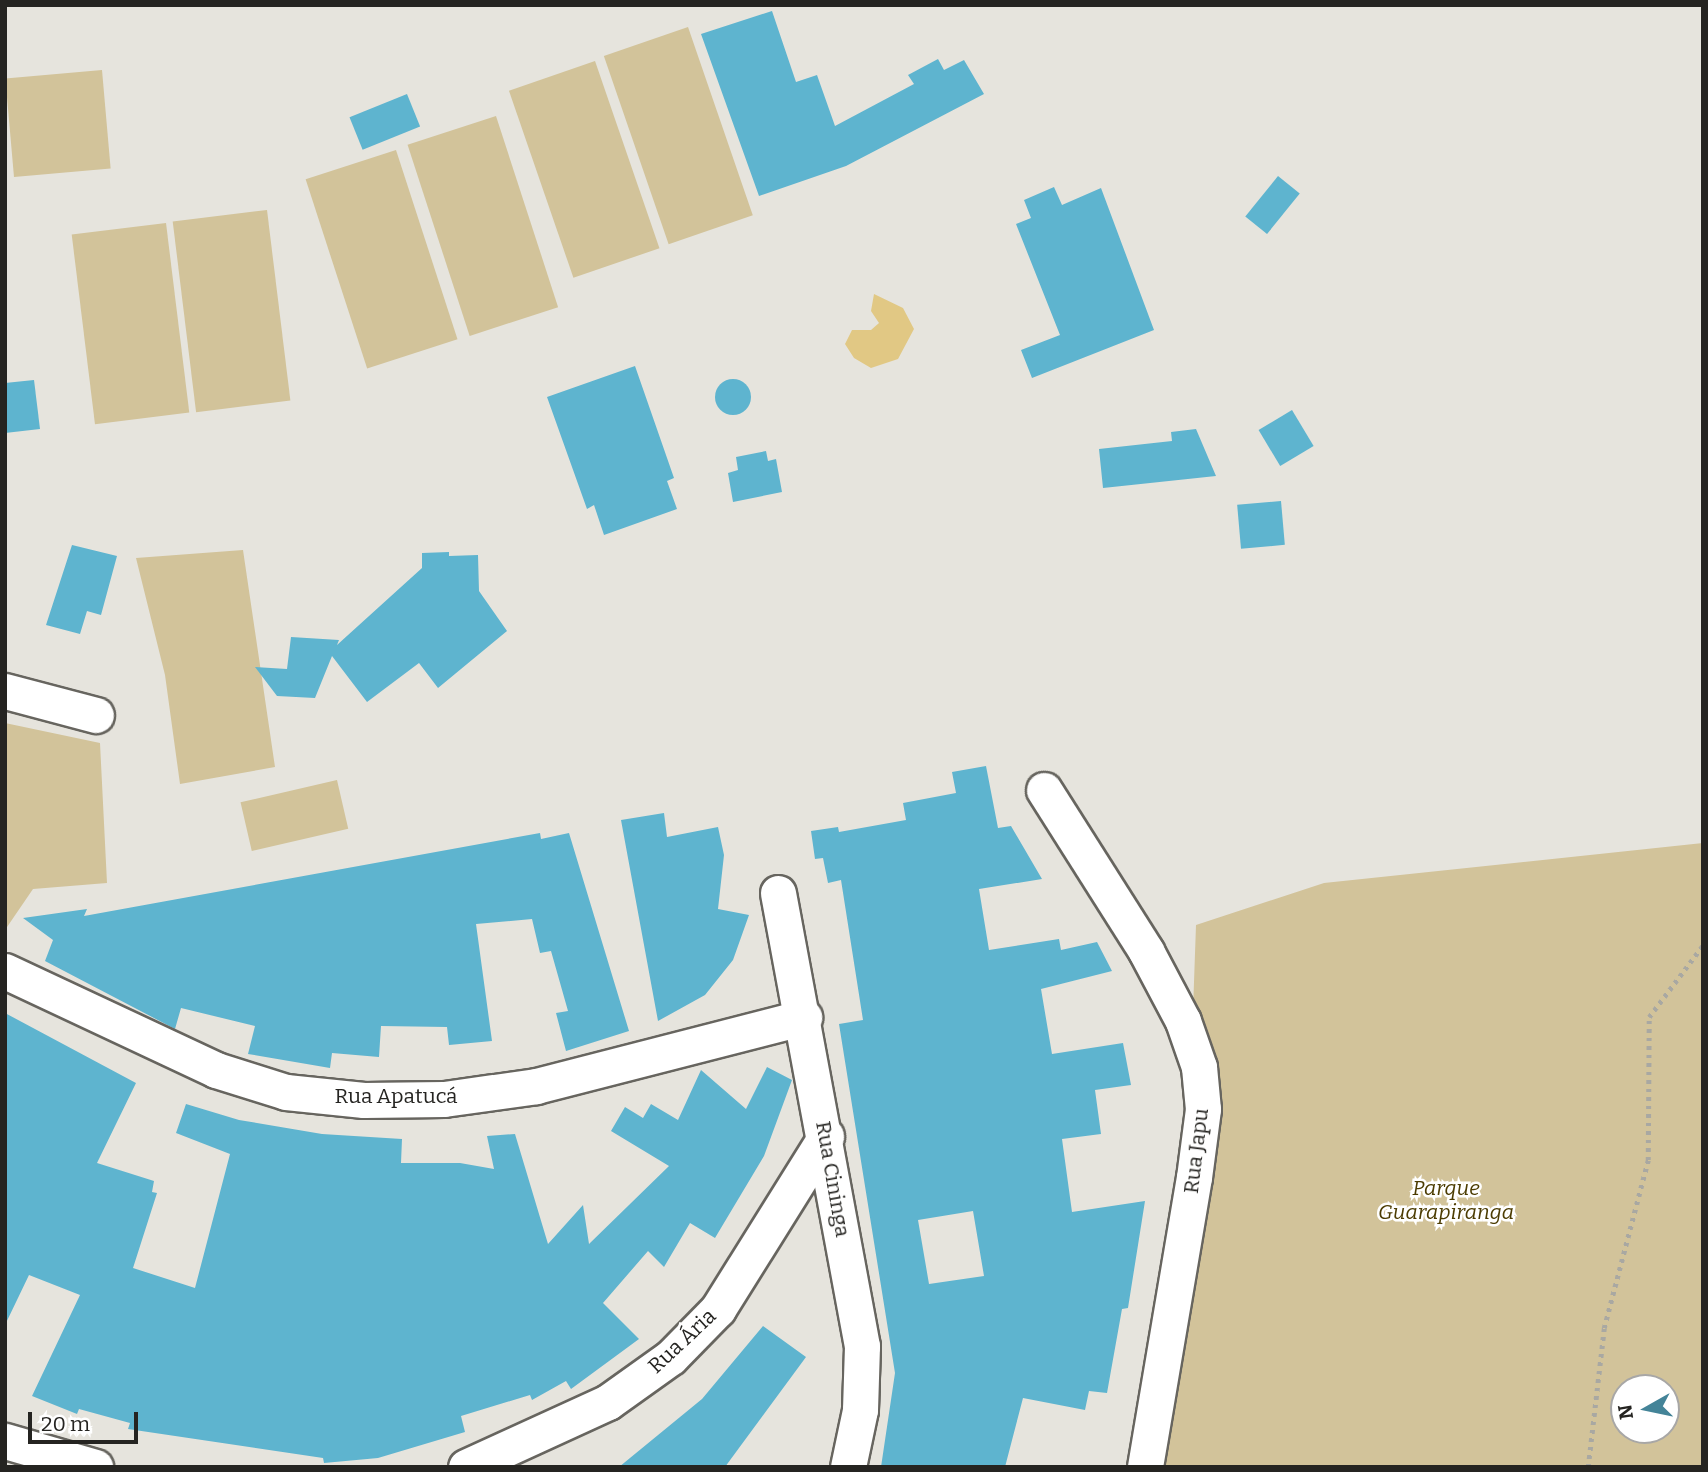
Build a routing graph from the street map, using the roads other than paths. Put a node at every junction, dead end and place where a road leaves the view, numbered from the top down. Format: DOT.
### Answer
graph roads {
  1 [pos="5,691"];
  2 [pos="96,715"];
  3 [pos="1044,789"];
  4 [pos="778,893"];
  5 [pos="5,971"];
  6 [pos="804,1017"];
  7 [pos="826,1136"];
  8 [pos="5,1441"];
  9 [pos="95,1467"];
  10 [pos="466,1467"];
  11 [pos="848,1467"];
  12 [pos="1145,1467"];
  1 -- 2 [label="street"];
  3 -- 12 [label="street, Rua Japu"];
  4 -- 6 [label="street, Rua Cininga"];
  5 -- 6 [label="street, Rua Apatucá"];
  6 -- 7 [label="street, Rua Cininga"];
  7 -- 10 [label="street, Rua Ária"];
  7 -- 11 [label="street, Rua Cininga"];
  8 -- 9 [label="street"];
}
